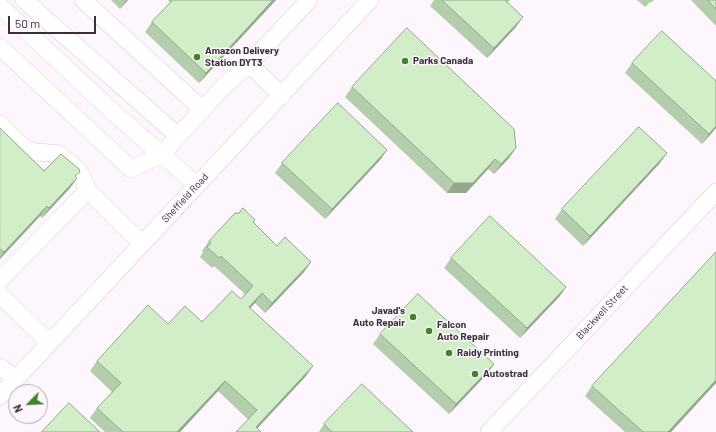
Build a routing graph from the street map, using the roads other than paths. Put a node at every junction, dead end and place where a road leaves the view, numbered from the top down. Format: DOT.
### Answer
graph roads {
  1 [pos="24,0"];
  2 [pos="83,0"];
  3 [pos="309,0"];
  4 [pos="370,0"];
  5 [pos="0,6"];
  6 [pos="0,47"];
  7 [pos="249,64"];
  8 [pos="282,96"];
  9 [pos="203,110"];
  10 [pos="0,124"];
  11 [pos="177,136"];
  12 [pos="162,154"];
  13 [pos="197,185"];
  14 [pos="88,190"];
  15 [pos="716,192"];
  16 [pos="142,244"];
  17 [pos="0,280"];
  18 [pos="0,295"];
  19 [pos="50,342"];
  20 [pos="0,367"];
  21 [pos="16,379"];
  22 [pos="0,396"];
  23 [pos="489,432"];
  1 -- 11 [label="street"];
  2 -- 9 [label="street"];
  3 -- 7 [label="street"];
  4 -- 8 [label="street, Sheffield Road"];
  5 -- 12 [label="street"];
  6 -- 12 [label="street"];
  7 -- 8 [label="street"];
  7 -- 9 [label="street"];
  8 -- 13 [label="street, Sheffield Road"];
  9 -- 11 [label="street"];
  10 -- 14 [label="street"];
  11 -- 12 [label="street"];
  12 -- 13 [label="street"];
  13 -- 16 [label="street, Sheffield Road"];
  14 -- 16 [label="street"];
  14 -- 17 [label="street"];
  15 -- 23 [label="street, Blackwell Street"];
  16 -- 19 [label="street, Sheffield Road"];
  18 -- 19 [label="street"];
  19 -- 21 [label="street, Sheffield Road"];
  20 -- 21 [label="street"];
  21 -- 22 [label="street, Sheffield Road"];
}
